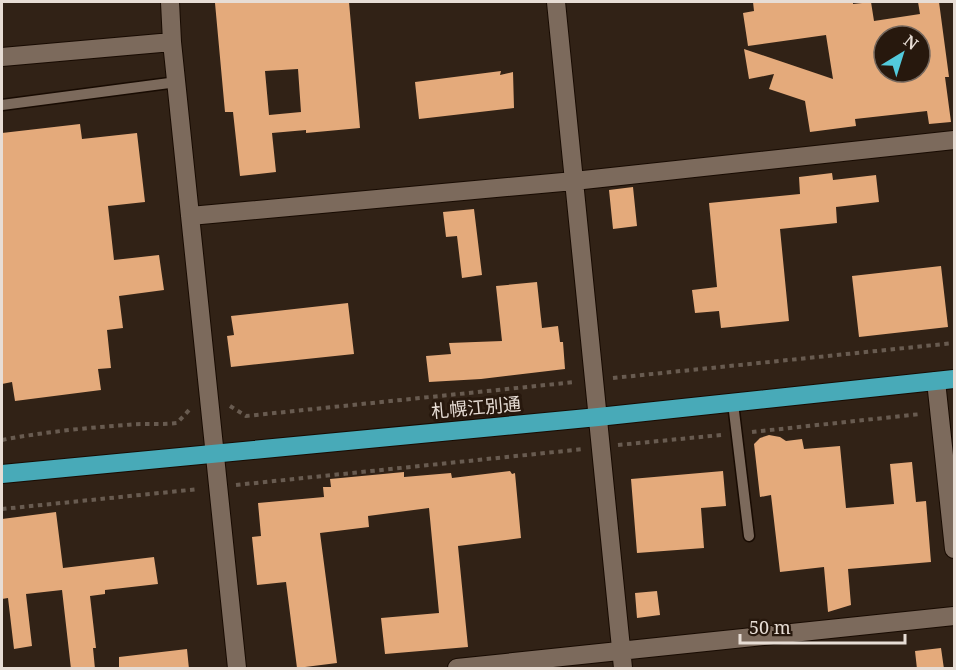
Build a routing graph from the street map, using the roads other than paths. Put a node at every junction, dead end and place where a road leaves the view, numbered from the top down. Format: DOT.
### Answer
graph roads {
  1 [pos="170,2"];
  2 [pos="556,2"];
  3 [pos="172,42"];
  4 [pos="2,57"];
  5 [pos="177,82"];
  6 [pos="2,105"];
  7 [pos="954,140"];
  8 [pos="574,181"];
  9 [pos="190,216"];
  10 [pos="954,379"];
  11 [pos="936,381"];
  12 [pos="734,403"];
  13 [pos="598,417"];
  14 [pos="215,452"];
  15 [pos="2,474"];
  16 [pos="749,536"];
  17 [pos="954,549"];
  18 [pos="954,616"];
  19 [pos="622,660"];
  20 [pos="237,669"];
  21 [pos="457,669"];
  1 -- 3 [label="street"];
  2 -- 8 [label="street"];
  3 -- 4 [label="street"];
  3 -- 5 [label="street"];
  5 -- 6 [label="lane"];
  5 -- 9 [label="street"];
  7 -- 8 [label="street"];
  8 -- 9 [label="street"];
  8 -- 13 [label="street"];
  9 -- 14 [label="street"];
  10 -- 11 [label="highway, 札幌江別通"];
  11 -- 12 [label="highway, 札幌江別通"];
  11 -- 17 [label="street"];
  12 -- 13 [label="highway, 札幌江別通"];
  12 -- 16 [label="lane"];
  13 -- 14 [label="highway, 札幌江別通"];
  13 -- 19 [label="street"];
  14 -- 15 [label="highway, 札幌江別通"];
  14 -- 20 [label="street"];
  18 -- 19 [label="street"];
  19 -- 21 [label="street"];
}
